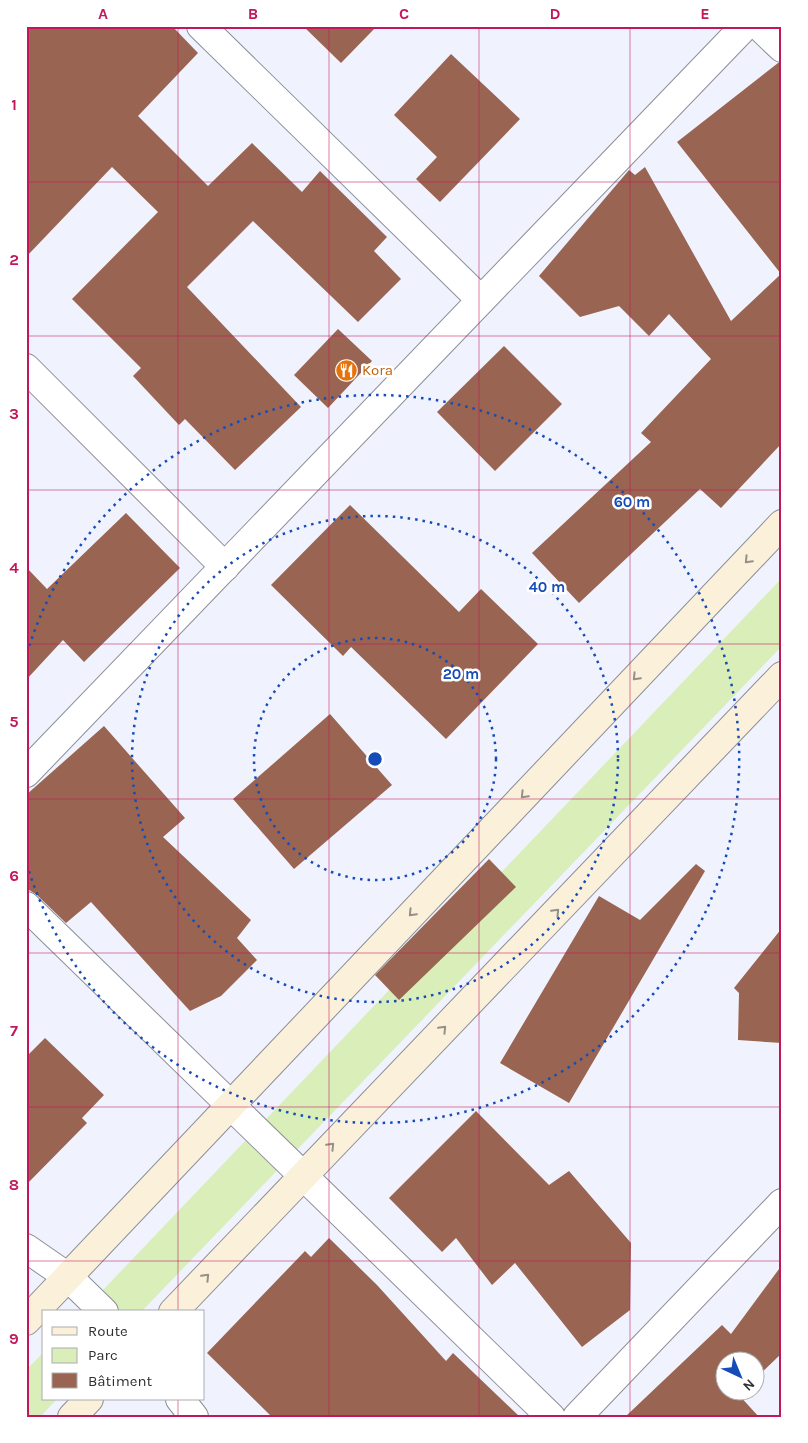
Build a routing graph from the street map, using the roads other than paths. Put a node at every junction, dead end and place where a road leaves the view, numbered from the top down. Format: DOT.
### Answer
graph roads {
  1 [pos="201,26"];
  2 [pos="745,26"];
  3 [pos="759,26"];
  4 [pos="782,48"];
  5 [pos="481,300"];
  6 [pos="26,368"];
  7 [pos="782,524"];
  8 [pos="225,567"];
  9 [pos="782,676"];
  10 [pos="26,773"];
  11 [pos="26,906"];
  12 [pos="230,1104"];
  13 [pos="303,1175"];
  14 [pos="782,1203"];
  15 [pos="26,1248"];
  16 [pos="68,1277"];
  17 [pos="102,1310"];
  18 [pos="174,1310"];
  19 [pos="26,1321"];
  20 [pos="88,1400"];
  21 [pos="181,1400"];
  22 [pos="72,1417"];
  23 [pos="194,1417"];
  24 [pos="551,1417"];
  25 [pos="577,1417"];
  1 -- 5 [label="street"];
  2 -- 5 [label="street"];
  3 -- 4 [label="street"];
  5 -- 8 [label="street"];
  6 -- 8 [label="street"];
  7 -- 12 [label="street, one-way"];
  8 -- 10 [label="street"];
  13 -- 9 [label="street, one-way"];
  11 -- 12 [label="street"];
  12 -- 13 [label="street"];
  12 -- 16 [label="street"];
  18 -- 13 [label="street, one-way"];
  13 -- 24 [label="street"];
  14 -- 25 [label="street"];
  15 -- 16 [label="street"];
  16 -- 17 [label="street"];
  16 -- 19 [label="street"];
  20 -- 22 [label="street"];
  21 -- 23 [label="street"];
}
